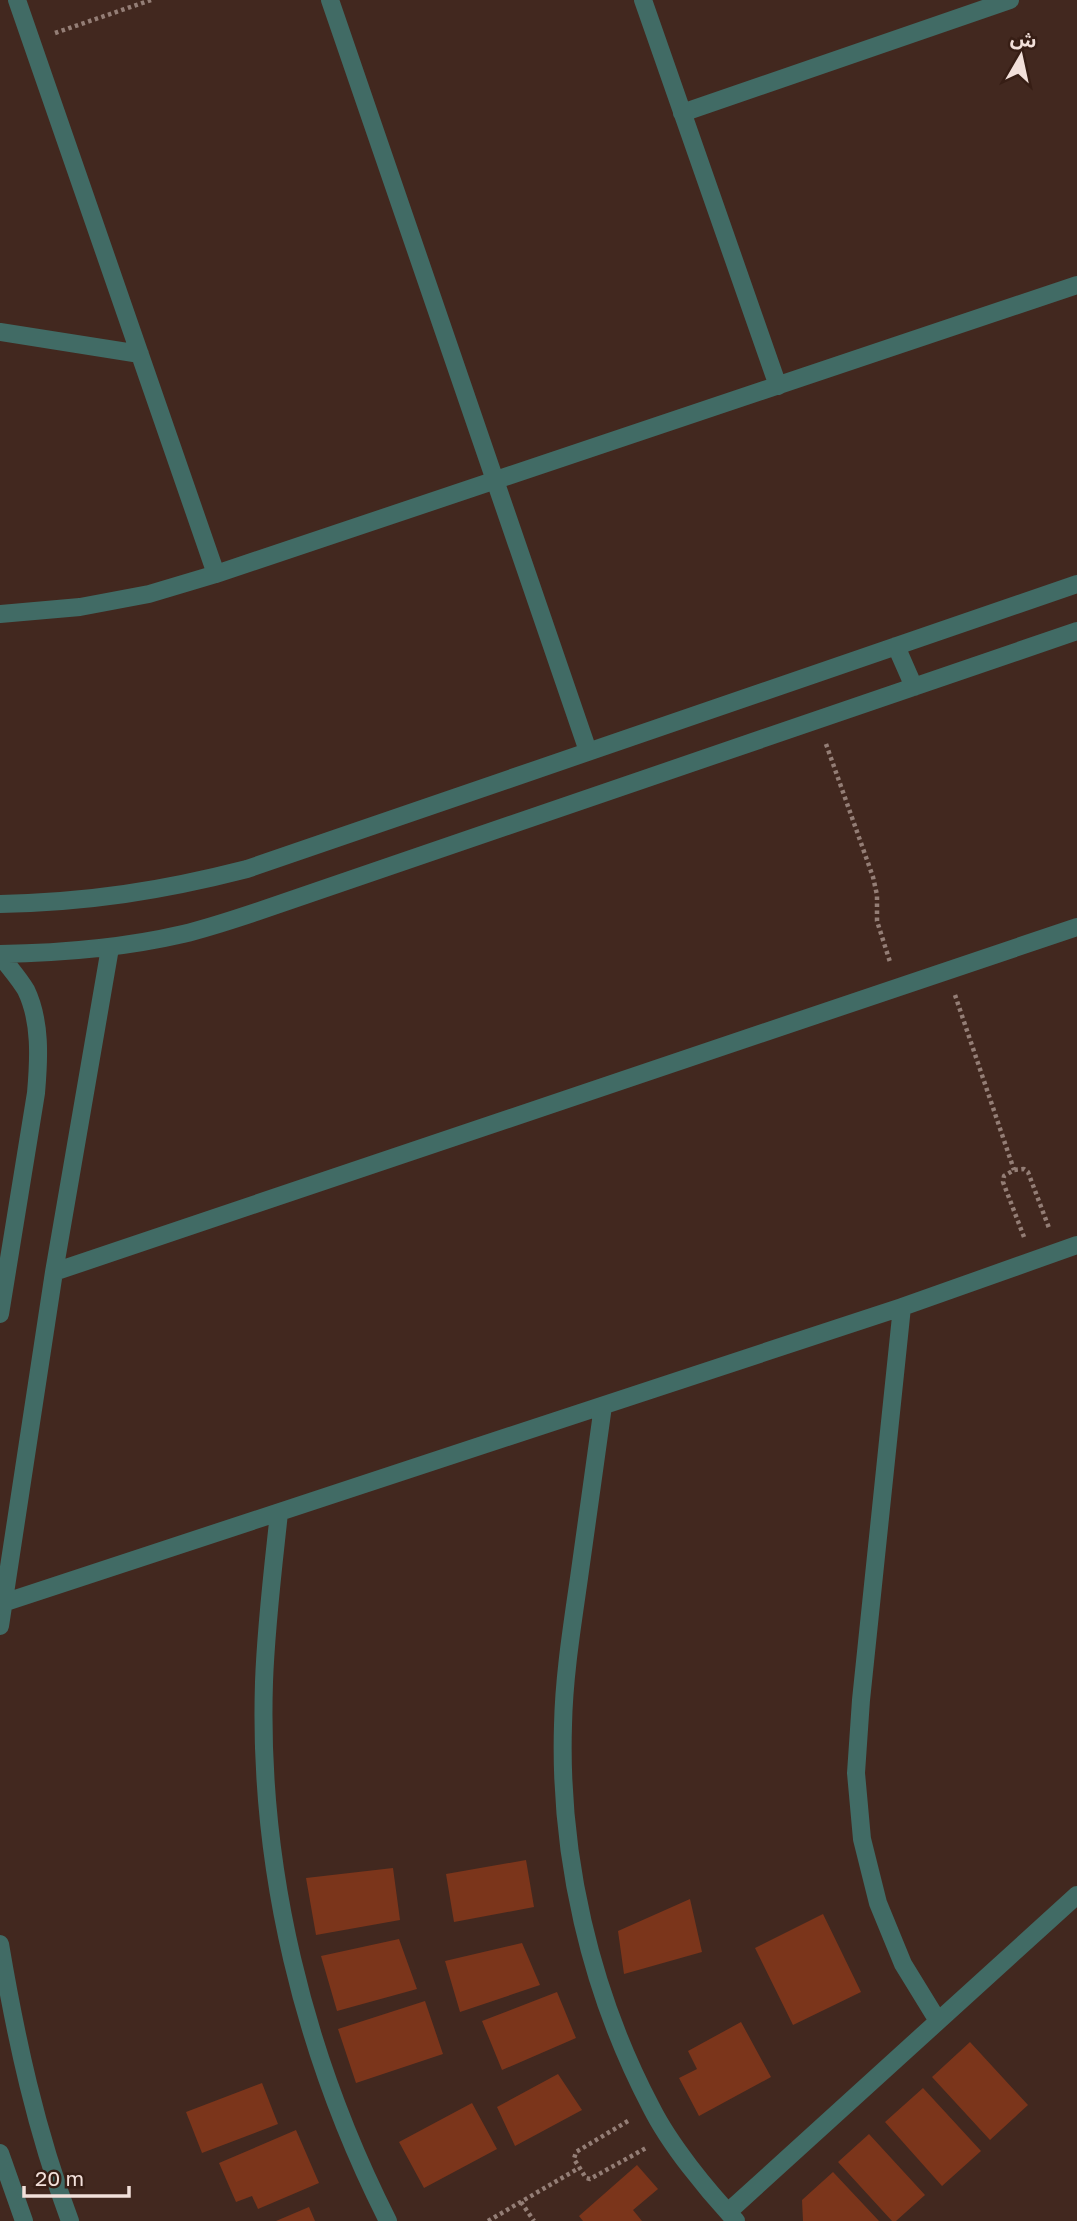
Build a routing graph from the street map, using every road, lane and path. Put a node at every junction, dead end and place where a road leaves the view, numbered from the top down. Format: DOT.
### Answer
graph roads {
  1 [pos="17,0"];
  2 [pos="151,0"];
  3 [pos="330,0"];
  4 [pos="643,0"];
  5 [pos="1010,0"];
  6 [pos="31,41"];
  7 [pos="682,113"];
  8 [pos="1077,285"];
  9 [pos="0,332"];
  10 [pos="140,354"];
  11 [pos="778,386"];
  12 [pos="496,481"];
  13 [pos="216,574"];
  14 [pos="1077,584"];
  15 [pos="0,614"];
  16 [pos="1077,631"];
  17 [pos="896,646"];
  18 [pos="914,687"];
  19 [pos="818,720"];
  20 [pos="589,751"];
  21 [pos="0,904"];
  22 [pos="1077,927"];
  23 [pos="110,948"];
  24 [pos="0,954"];
  25 [pos="947,971"];
  26 [pos="899,987"];
  27 [pos="1014,1170"];
  28 [pos="1077,1245"];
  29 [pos="1058,1252"];
  30 [pos="1033,1261"];
  31 [pos="54,1272"];
  32 [pos="902,1307"];
  33 [pos="0,1314"];
  34 [pos="603,1406"];
  35 [pos="279,1513"];
  36 [pos="3,1603"];
  37 [pos="0,1626"];
  38 [pos="1077,1895"];
  39 [pos="0,1944"];
  40 [pos="938,2021"];
  41 [pos="651,2108"];
  42 [pos="668,2136"];
  43 [pos="0,2153"];
  44 [pos="579,2168"];
  45 [pos="521,2202"];
  46 [pos="732,2217"];
  47 [pos="24,2221"];
  48 [pos="70,2221"];
  49 [pos="388,2221"];
  50 [pos="488,2221"];
  51 [pos="534,2221"];
  1 -- 6 [label="street"];
  2 -- 6 [label="path"];
  3 -- 12 [label="street"];
  4 -- 7 [label="street"];
  5 -- 7 [label="street"];
  6 -- 10 [label="street"];
  7 -- 11 [label="street"];
  8 -- 11 [label="street"];
  9 -- 10 [label="street"];
  10 -- 13 [label="street"];
  11 -- 12 [label="street"];
  12 -- 13 [label="street"];
  12 -- 20 [label="street"];
  13 -- 15 [label="street"];
  14 -- 17 [label="street"];
  16 -- 18 [label="street"];
  17 -- 18 [label="street"];
  17 -- 20 [label="street"];
  18 -- 19 [label="street"];
  19 -- 23 [label="street"];
  19 -- 26 [label="path"];
  20 -- 21 [label="street"];
  22 -- 25 [label="street"];
  23 -- 24 [label="street"];
  23 -- 31 [label="street"];
  24 -- 33 [label="street"];
  25 -- 26 [label="street"];
  25 -- 27 [label="path"];
  26 -- 31 [label="street"];
  27 -- 29 [label="path"];
  27 -- 30 [label="path"];
  28 -- 29 [label="street"];
  29 -- 30 [label="street"];
  30 -- 32 [label="street"];
  31 -- 36 [label="street"];
  32 -- 34 [label="street"];
  32 -- 40 [label="street"];
  34 -- 35 [label="street"];
  34 -- 41 [label="street"];
  35 -- 36 [label="street"];
  35 -- 49 [label="street"];
  36 -- 37 [label="street"];
  38 -- 40 [label="street"];
  39 -- 48 [label="street"];
  40 -- 46 [label="street"];
  41 -- 42 [label="street"];
  41 -- 44 [label="path"];
  42 -- 44 [label="path"];
  42 -- 46 [label="street"];
  43 -- 47 [label="street"];
  44 -- 45 [label="path"];
  45 -- 50 [label="path"];
  45 -- 51 [label="path"];
}
